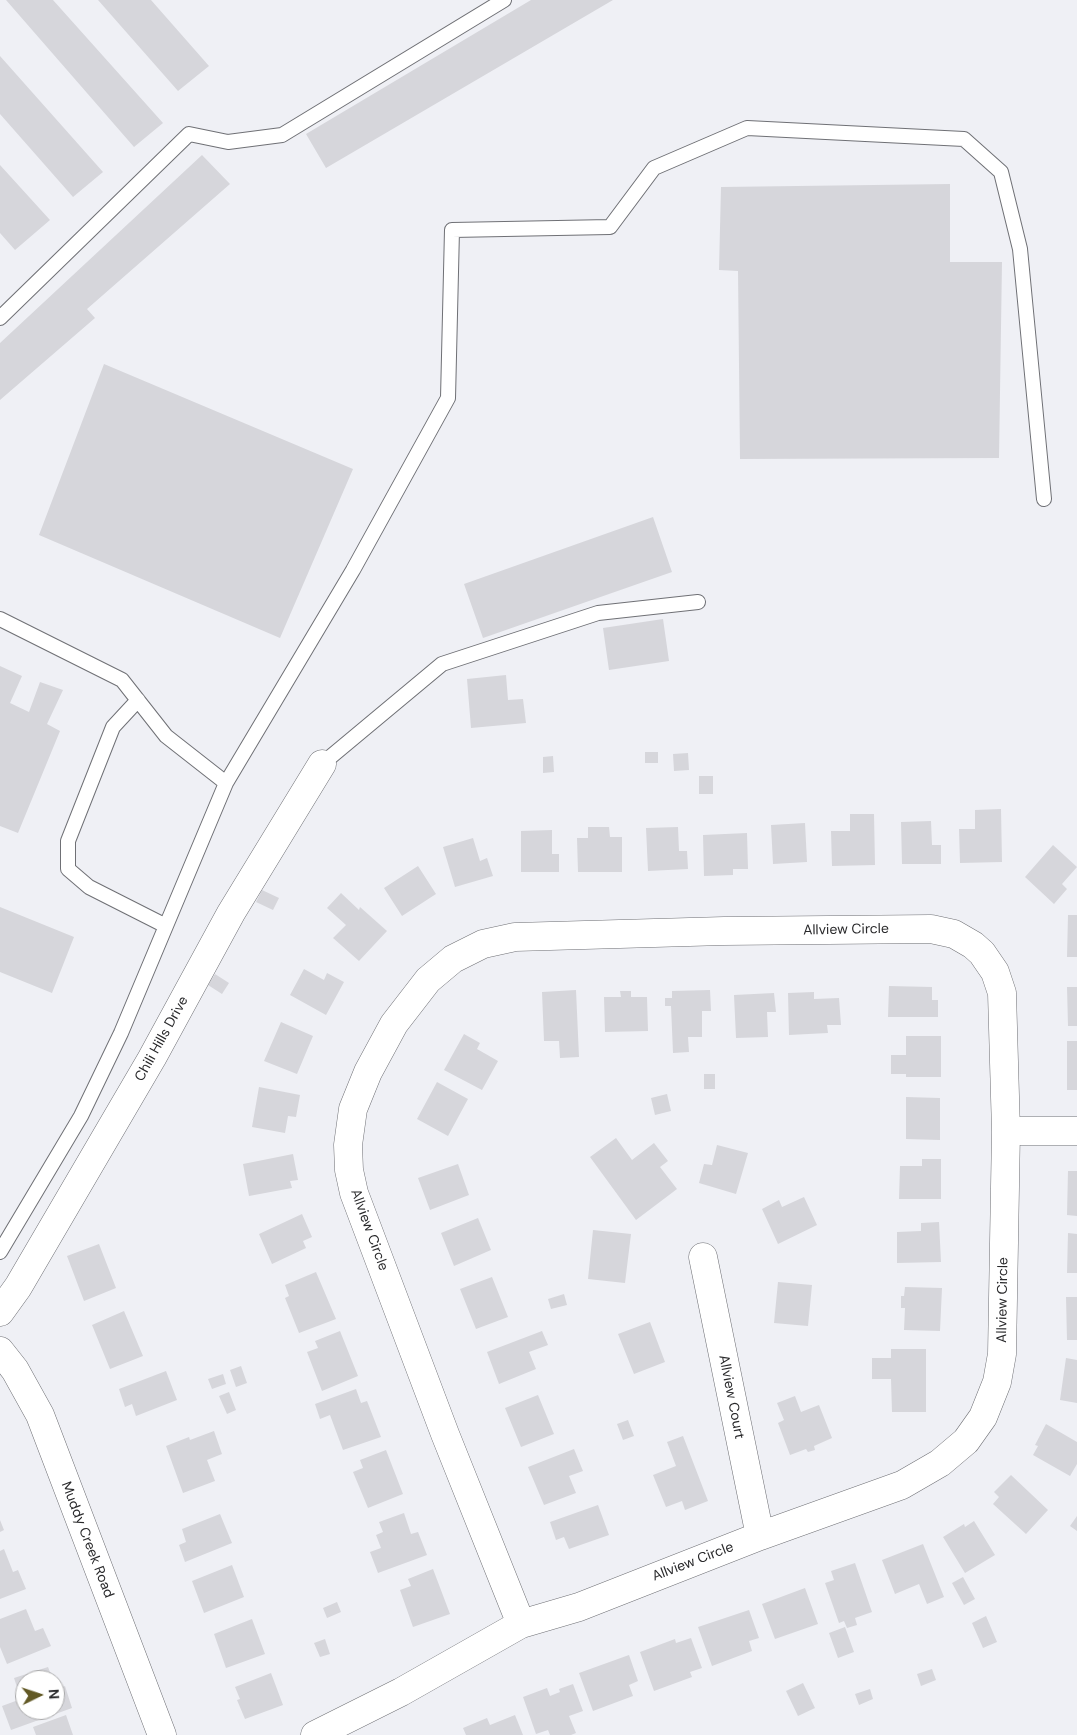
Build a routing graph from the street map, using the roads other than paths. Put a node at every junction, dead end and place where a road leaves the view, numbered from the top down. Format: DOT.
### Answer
graph roads {
  1 [pos="504,0"];
  2 [pos="0,318"];
  3 [pos="1044,499"];
  4 [pos="698,602"];
  5 [pos="0,619"];
  6 [pos="138,700"];
  7 [pos="322,764"];
  8 [pos="226,783"];
  9 [pos="166,926"];
  10 [pos="1006,1131"];
  11 [pos="1077,1131"];
  12 [pos="0,1252"];
  13 [pos="703,1257"];
  14 [pos="0,1312"];
  15 [pos="0,1351"];
  16 [pos="760,1536"];
  17 [pos="521,1624"];
  18 [pos="162,1735"];
  19 [pos="315,1735"];
  1 -- 2 [label="lane"];
  3 -- 8 [label="lane"];
  4 -- 7 [label="lane"];
  5 -- 6 [label="lane"];
  6 -- 8 [label="lane"];
  6 -- 9 [label="lane"];
  7 -- 14 [label="street, Chili Hills Drive"];
  8 -- 9 [label="lane"];
  9 -- 12 [label="lane"];
  10 -- 11 [label="street"];
  10 -- 16 [label="street, Allview Circle"];
  10 -- 17 [label="street, Allview Circle"];
  13 -- 16 [label="street, Allview Court"];
  15 -- 18 [label="street, Muddy Creek Road"];
  16 -- 17 [label="street, Allview Circle"];
  17 -- 19 [label="street, Allview Circle"];
}
